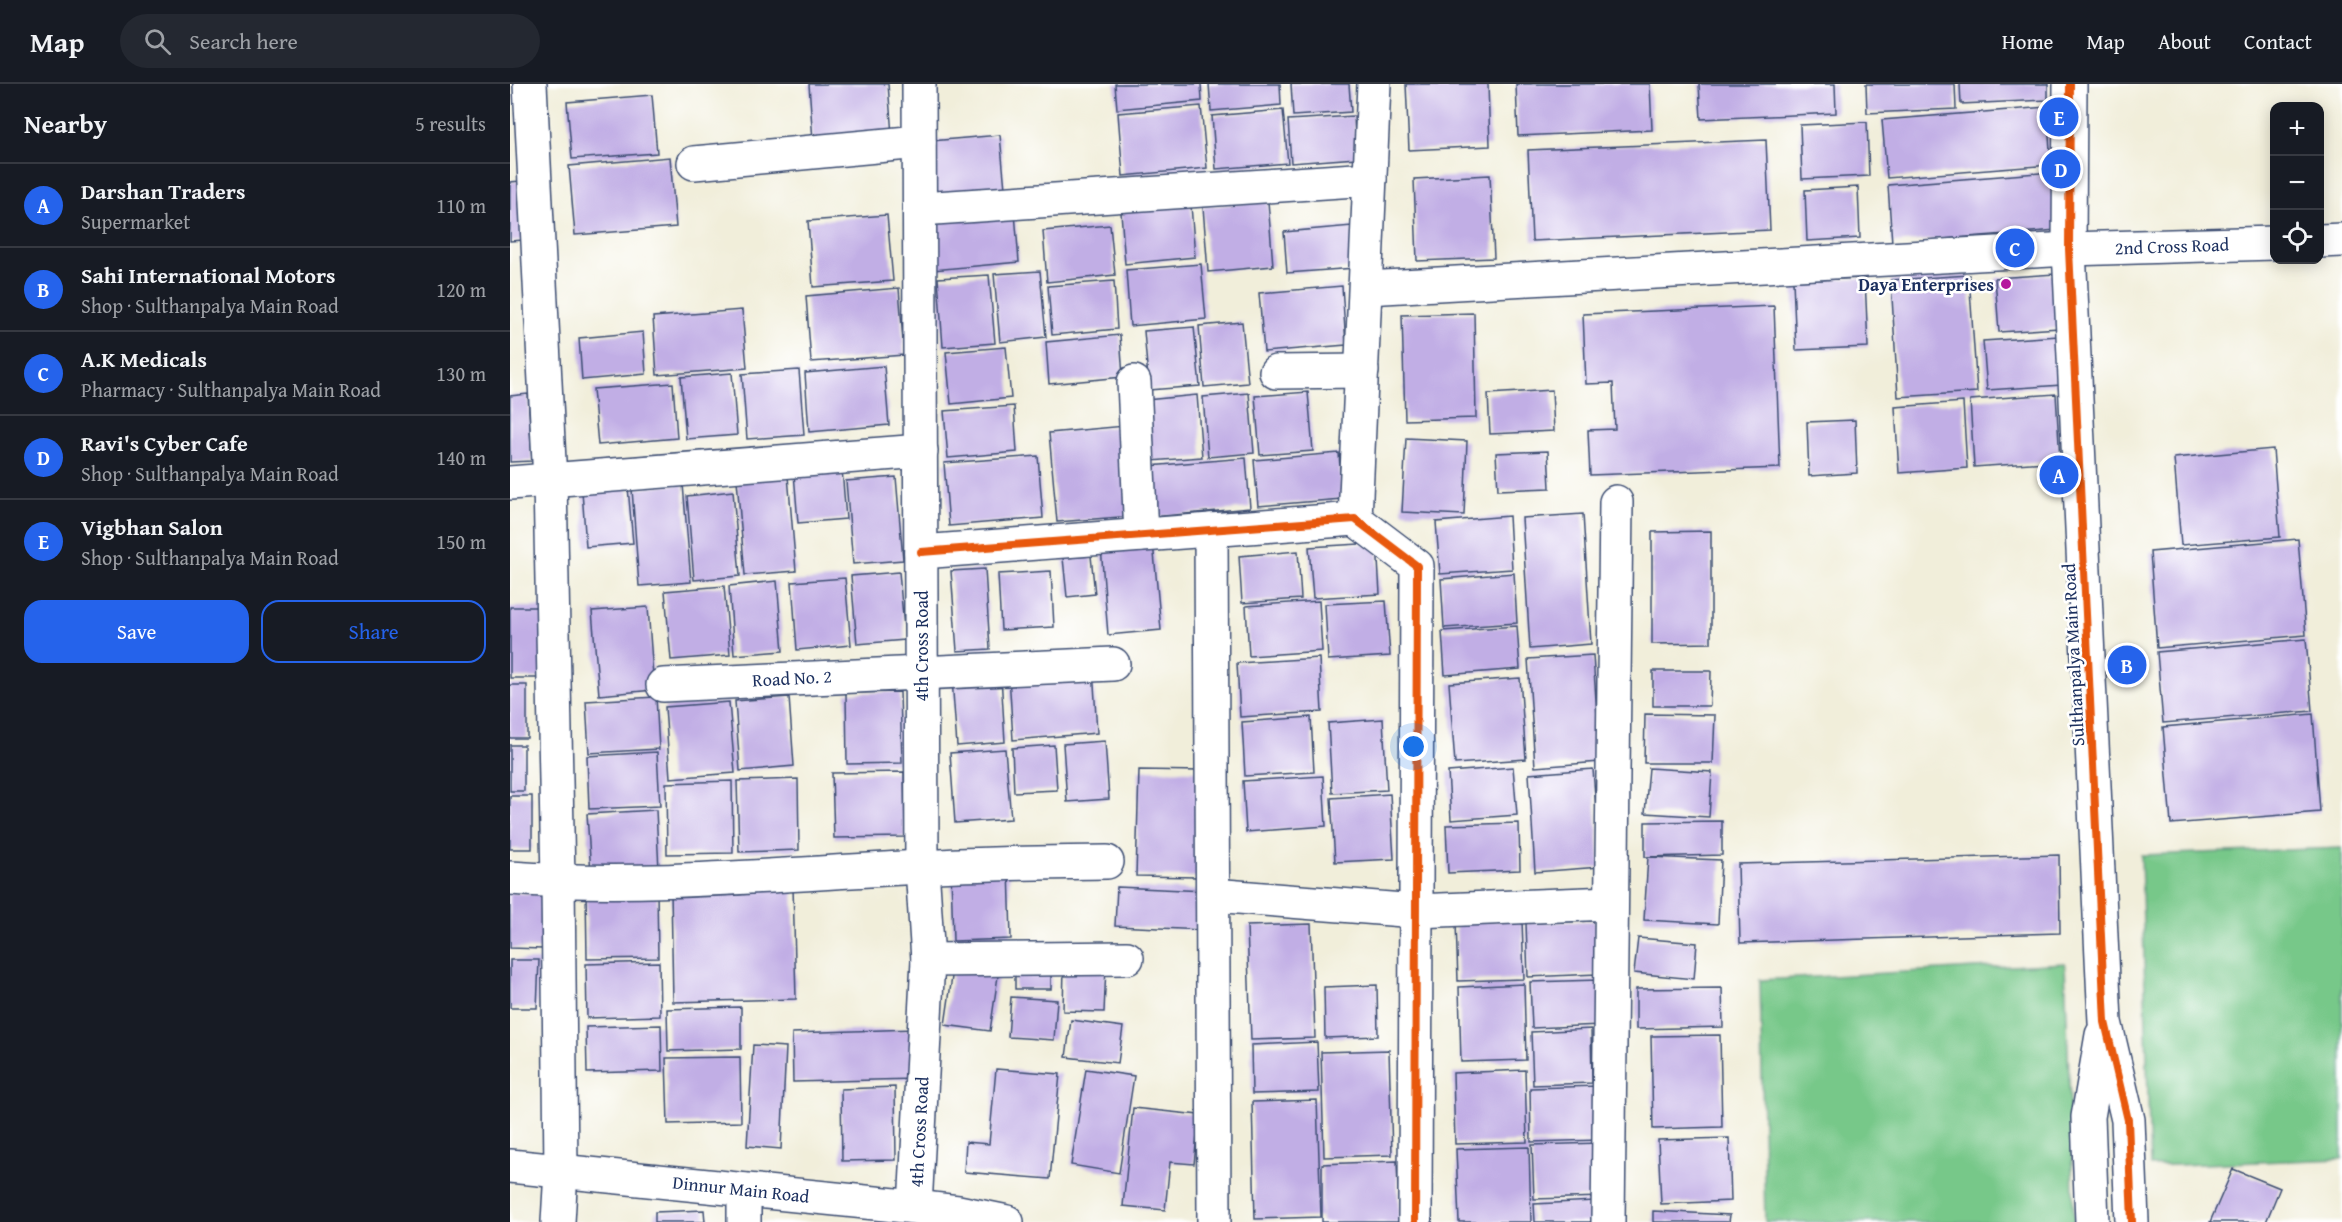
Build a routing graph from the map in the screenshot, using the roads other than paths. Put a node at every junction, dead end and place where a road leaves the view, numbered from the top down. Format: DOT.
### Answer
graph roads {
  1 [pos="530,84"];
  2 [pos="919,84"];
  3 [pos="1374,84"];
  4 [pos="2070,84"];
  5 [pos="919,142"];
  6 [pos="694,163"];
  7 [pos="1370,179"];
  8 [pos="920,209"];
  9 [pos="2342,240"];
  10 [pos="2324,241"];
  11 [pos="2270,243"];
  12 [pos="2069,249"];
  13 [pos="1365,288"];
  14 [pos="1362,371"];
  15 [pos="1276,372"];
  16 [pos="1134,382"];
  17 [pos="921,451"];
  18 [pos="550,481"];
  19 [pos="510,483"];
  20 [pos="1616,502"];
  21 [pos="1355,519"];
  22 [pos="1211,530"];
  23 [pos="1141,535"];
  24 [pos="921,552"];
  25 [pos="1113,664"];
  26 [pos="921,671"];
  27 [pos="663,685"];
  28 [pos="1107,862"];
  29 [pos="922,867"];
  30 [pos="510,878"];
  31 [pos="558,881"];
  32 [pos="1213,895"];
  33 [pos="1611,903"];
  34 [pos="1416,911"];
  35 [pos="1127,958"];
  36 [pos="928,960"];
  37 [pos="2105,1022"];
  38 [pos="510,1166"];
  39 [pos="561,1171"];
  40 [pos="744,1190"];
  41 [pos="915,1207"];
  42 [pos="958,1217"];
  43 [pos="1000,1221"];
  44 [pos="558,1222"];
  45 [pos="744,1222"];
  46 [pos="1214,1222"];
  47 [pos="1415,1222"];
  48 [pos="1608,1222"];
  49 [pos="2092,1222"];
  50 [pos="2132,1222"];
  1 -- 18 [label="street"];
  2 -- 5 [label="street, 4th Cross Road"];
  3 -- 7 [label="street"];
  4 -- 12 [label="street, Sulthanpalya Main Road"];
  5 -- 6 [label="street"];
  5 -- 8 [label="street, 4th Cross Road"];
  7 -- 8 [label="street"];
  7 -- 13 [label="street"];
  8 -- 17 [label="street, 4th Cross Road"];
  9 -- 10 [label="street"];
  11 -- 12 [label="street, 2nd Cross Road"];
  12 -- 13 [label="street, 2nd Cross Road"];
  12 -- 37 [label="street, Sulthanpalya Main Road"];
  13 -- 14 [label="street"];
  14 -- 15 [label="street"];
  14 -- 21 [label="street"];
  16 -- 23 [label="street"];
  17 -- 18 [label="street"];
  17 -- 24 [label="street, 4th Cross Road"];
  18 -- 19 [label="street"];
  18 -- 31 [label="street"];
  20 -- 33 [label="street"];
  21 -- 22 [label="street"];
  21 -- 34 [label="street"];
  22 -- 23 [label="street"];
  22 -- 32 [label="street"];
  23 -- 24 [label="street"];
  24 -- 26 [label="street, 4th Cross Road"];
  25 -- 26 [label="street, Road No. 2"];
  26 -- 27 [label="street, Road No. 2"];
  26 -- 29 [label="street, 4th Cross Road"];
  28 -- 29 [label="street"];
  29 -- 31 [label="street"];
  29 -- 36 [label="street, 4th Cross Road"];
  30 -- 31 [label="street"];
  31 -- 39 [label="street"];
  32 -- 34 [label="street"];
  32 -- 46 [label="street"];
  33 -- 34 [label="street"];
  33 -- 48 [label="street"];
  34 -- 47 [label="street"];
  35 -- 36 [label="street"];
  36 -- 41 [label="street, 4th Cross Road"];
  37 -- 49 [label="street, Sulthanpalya Main Road"];
  37 -- 50 [label="street, Sulthanpalya Main Road"];
  38 -- 39 [label="street, Dinnur Main Road"];
  39 -- 40 [label="street, Dinnur Main Road"];
  39 -- 44 [label="street"];
  40 -- 41 [label="street, Dinnur Main Road"];
  40 -- 45 [label="street"];
  41 -- 42 [label="street, Dinnur Main Road"];
  42 -- 43 [label="street, Dinnur Main Road"];
}
